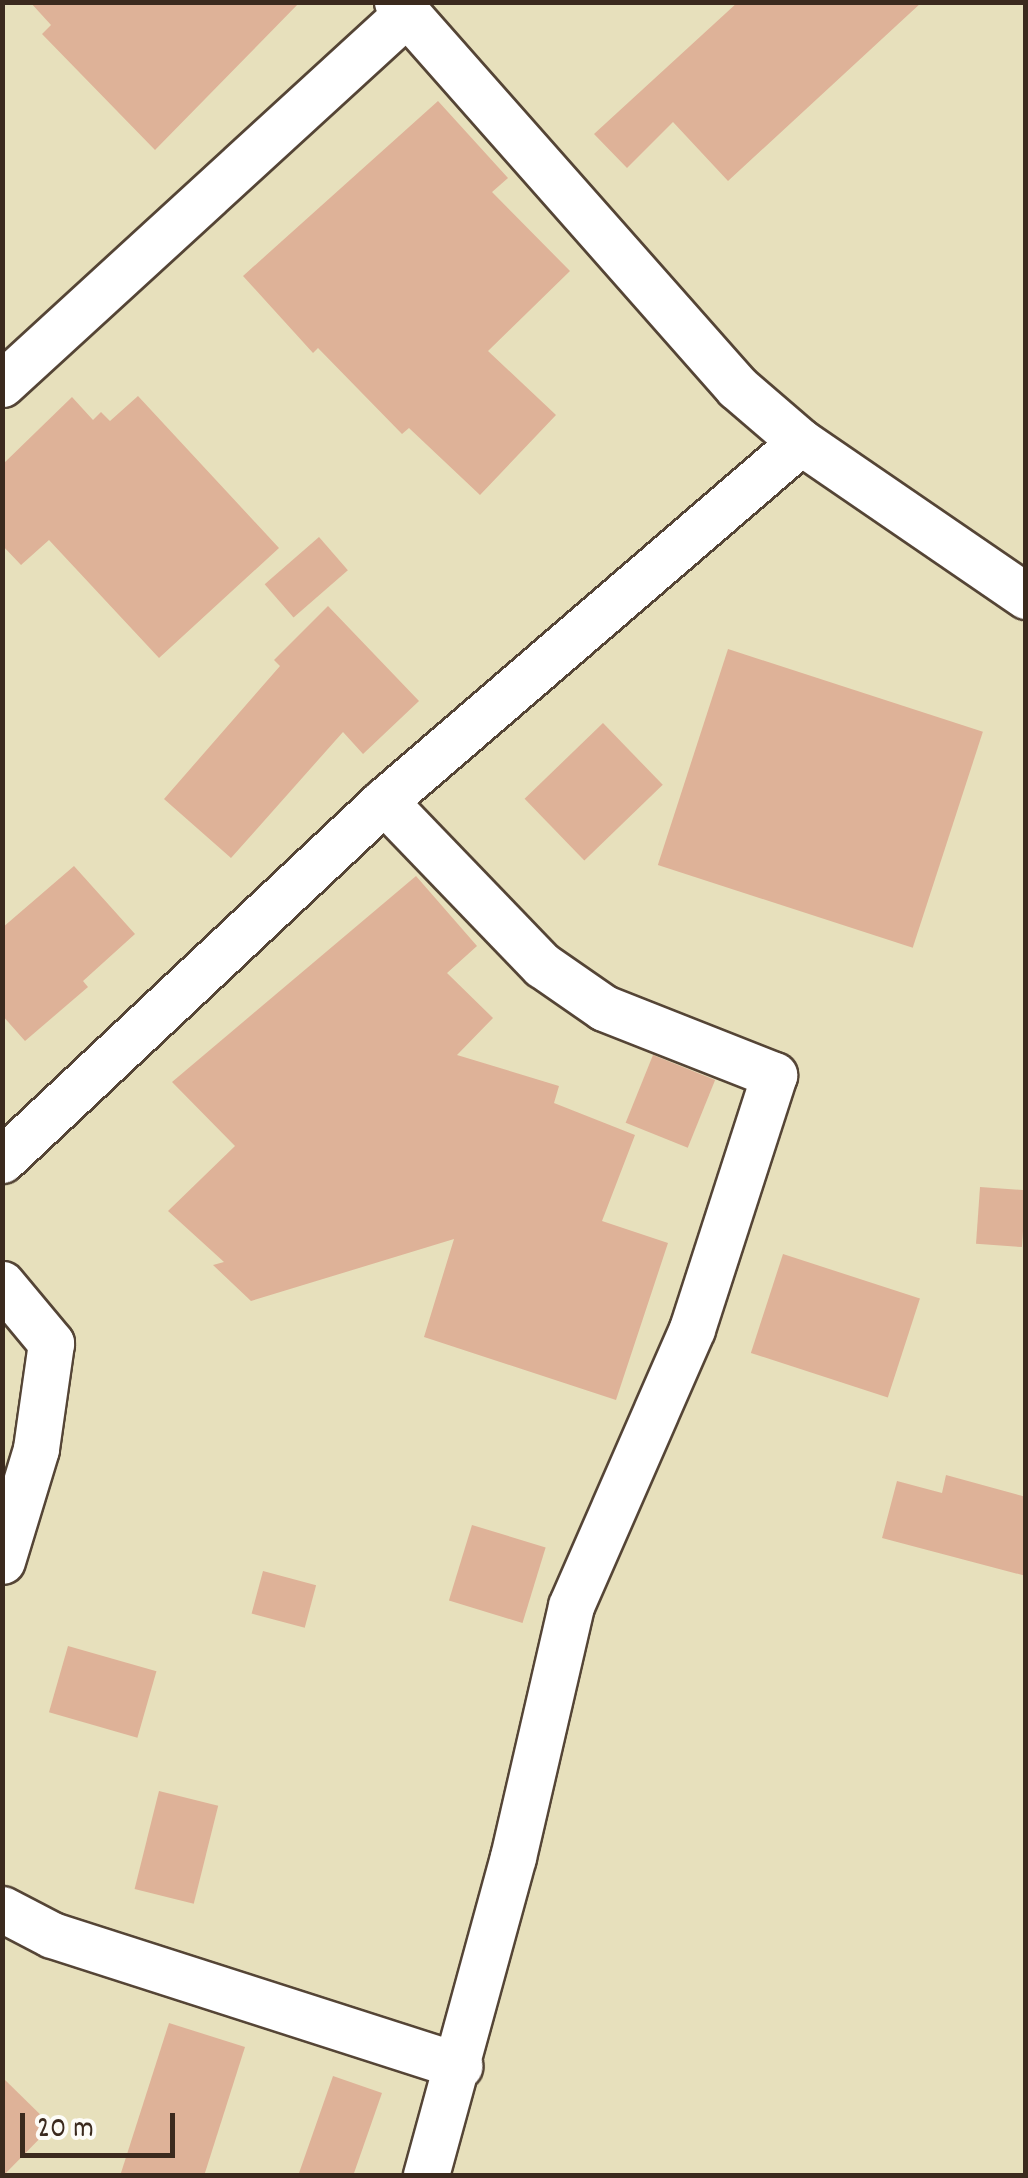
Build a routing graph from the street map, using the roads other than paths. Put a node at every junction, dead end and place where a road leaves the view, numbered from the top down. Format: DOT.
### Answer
graph roads {
  1 [pos="402,8"];
  2 [pos="2,384"];
  3 [pos="801,442"];
  4 [pos="1026,596"];
  5 [pos="384,801"];
  6 [pos="2,1160"];
  7 [pos="2,1284"];
  8 [pos="2,1561"];
  9 [pos="2,1909"];
  10 [pos="459,2066"];
  11 [pos="426,2176"];
  1 -- 2 [label="street"];
  1 -- 3 [label="street"];
  3 -- 4 [label="street"];
  3 -- 5 [label="street"];
  5 -- 6 [label="street"];
  5 -- 10 [label="street"];
  7 -- 8 [label="street"];
  9 -- 10 [label="street"];
  10 -- 11 [label="street"];
}
